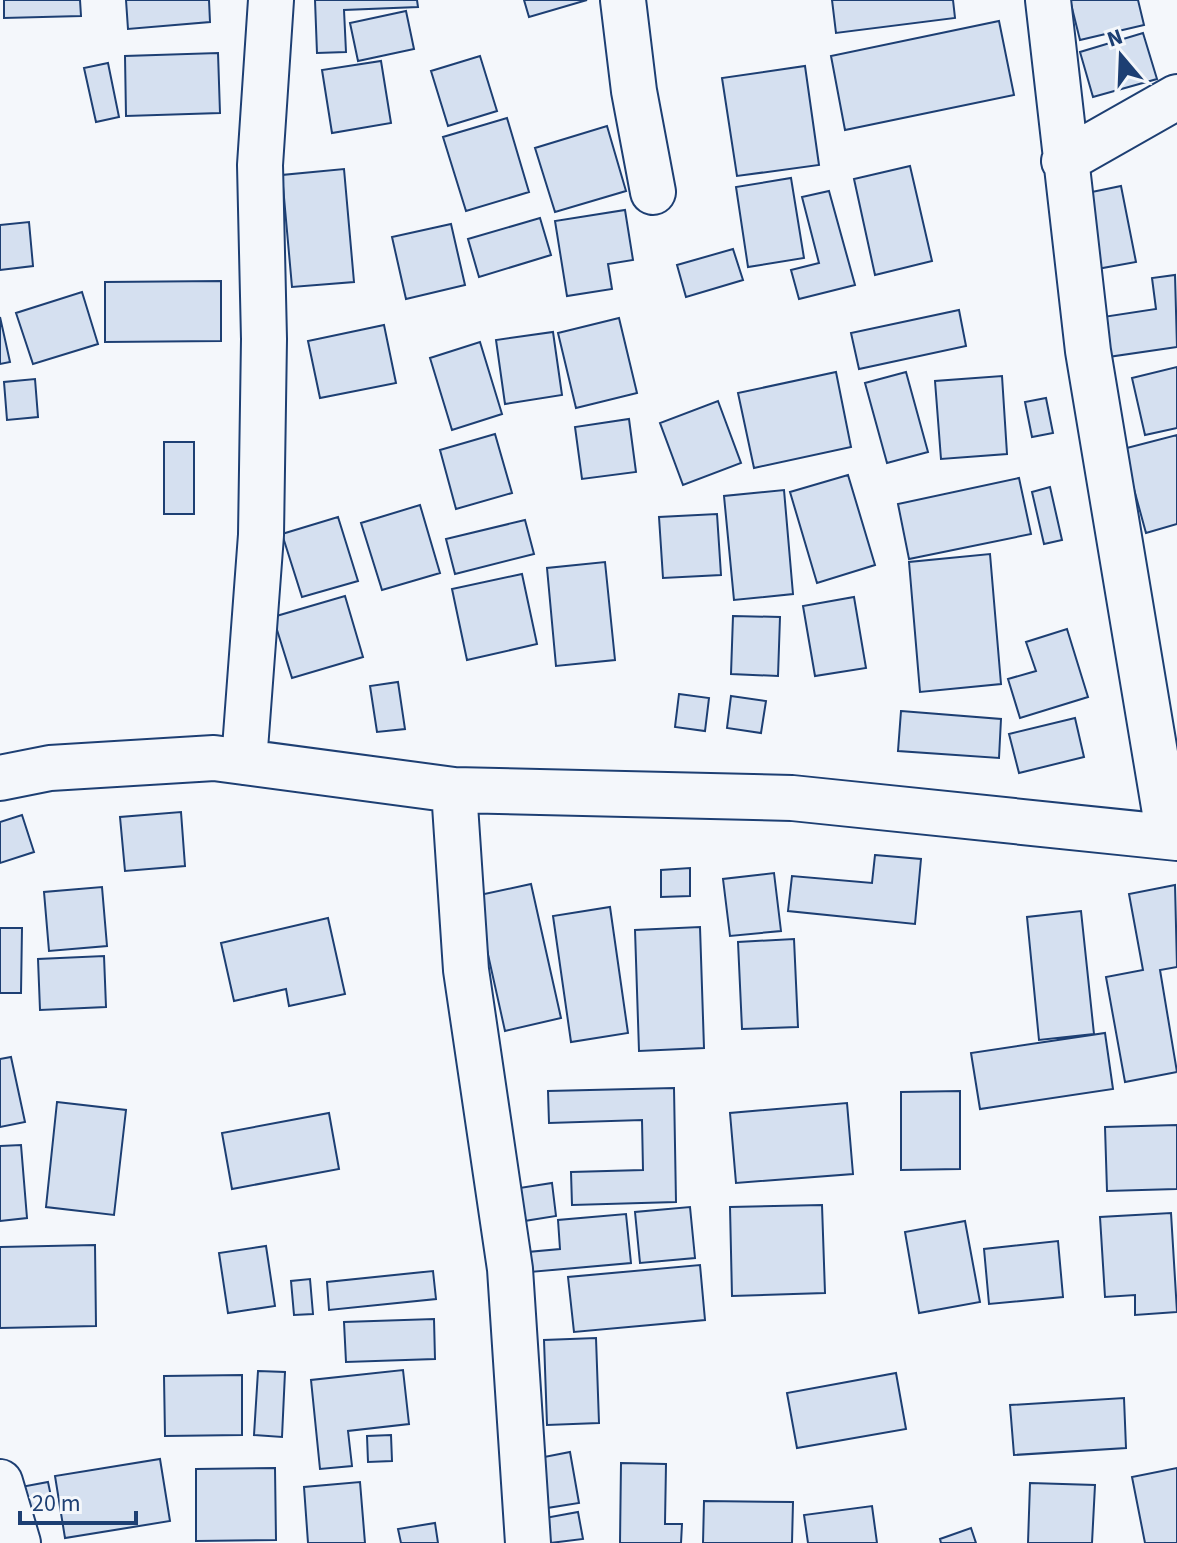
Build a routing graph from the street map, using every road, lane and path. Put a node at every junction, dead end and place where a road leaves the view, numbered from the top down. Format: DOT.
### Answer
graph roads {
  1 [pos="271,0"];
  2 [pos="623,0"];
  3 [pos="1048,0"];
  4 [pos="1177,97"];
  5 [pos="1064,161"];
  6 [pos="653,192"];
  7 [pos="244,762"];
  8 [pos="0,778"];
  9 [pos="454,790"];
  10 [pos="1173,837"];
  11 [pos="0,1482"];
  12 [pos="18,1543"];
  13 [pos="528,1543"];
  1 -- 7 [label="street"];
  2 -- 6 [label="street"];
  3 -- 5 [label="street"];
  4 -- 5 [label="street"];
  5 -- 10 [label="street"];
  7 -- 8 [label="street"];
  7 -- 9 [label="street"];
  9 -- 10 [label="street"];
  9 -- 13 [label="street"];
  11 -- 12 [label="street"];
}
